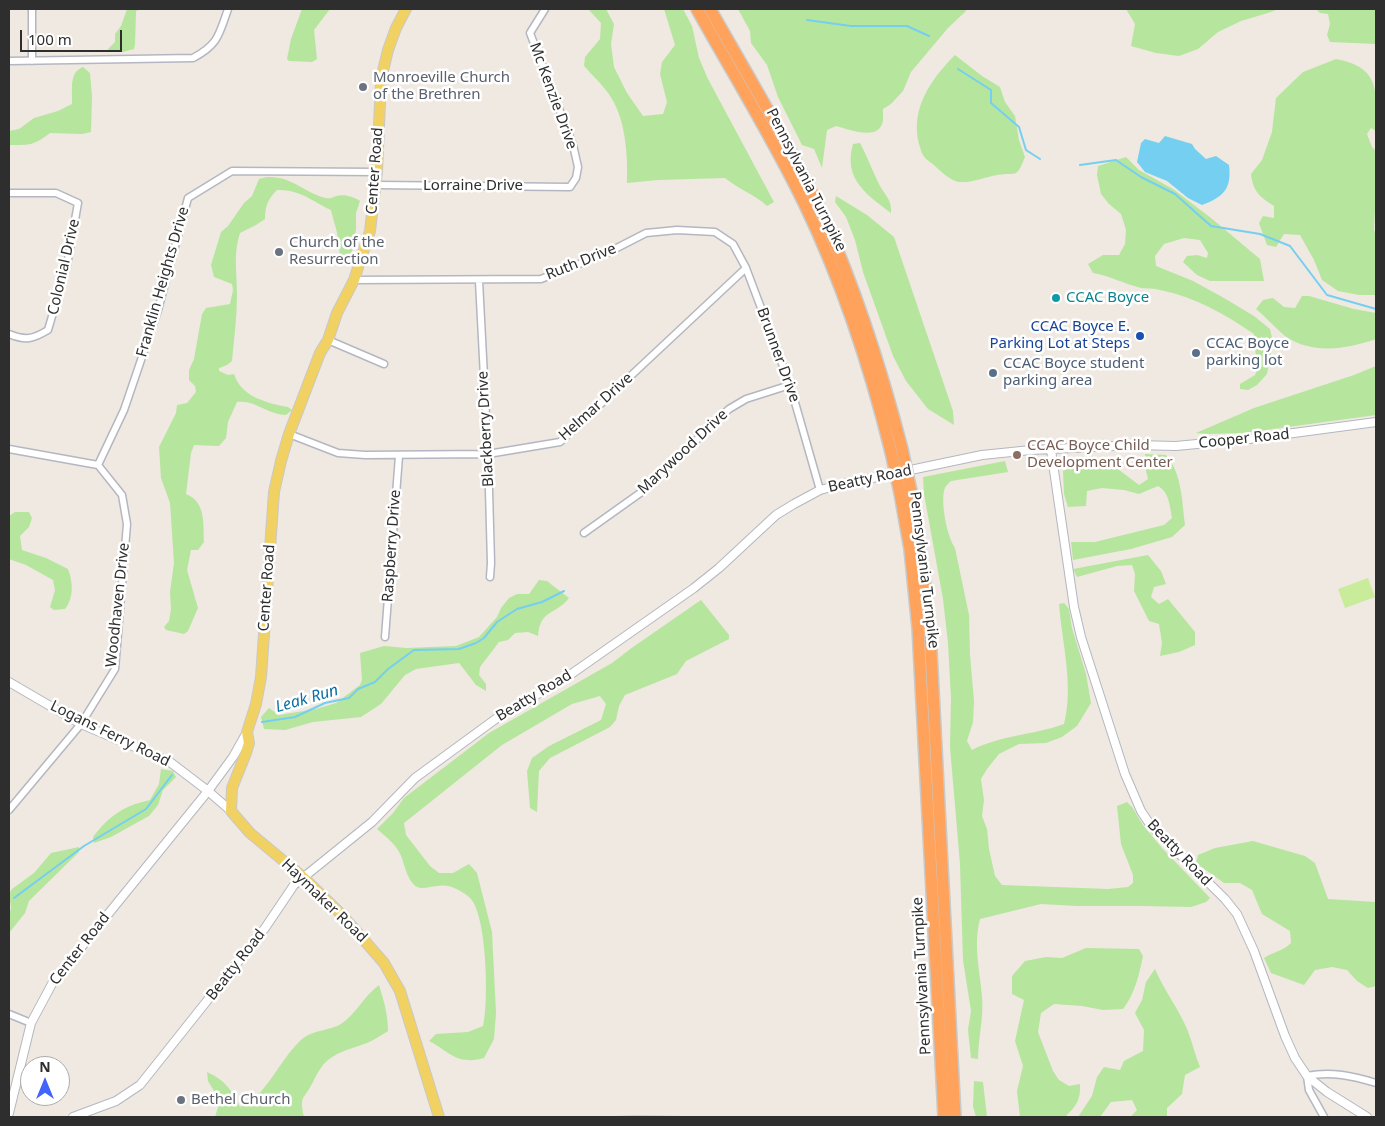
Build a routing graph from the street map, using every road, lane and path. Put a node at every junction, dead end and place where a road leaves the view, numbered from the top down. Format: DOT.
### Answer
graph roads {
  1 [pos="32,9"];
  2 [pos="228,9"];
  3 [pos="406,9"];
  4 [pos="545,9"];
  5 [pos="697,9"];
  6 [pos="710,9"];
  7 [pos="9,61"];
  8 [pos="32,62"];
  9 [pos="377,172"];
  10 [pos="376,185"];
  11 [pos="570,186"];
  12 [pos="9,194"];
  13 [pos="715,232"];
  14 [pos="746,268"];
  15 [pos="354,280"];
  16 [pos="479,281"];
  17 [pos="9,334"];
  18 [pos="328,340"];
  19 [pos="384,364"];
  20 [pos="790,385"];
  21 [pos="1376,422"];
  22 [pos="290,434"];
  23 [pos="9,449"];
  24 [pos="1051,450"];
  25 [pos="897,451"];
  26 [pos="488,454"];
  27 [pos="399,456"];
  28 [pos="98,465"];
  29 [pos="820,490"];
  30 [pos="906,492"];
  31 [pos="584,533"];
  32 [pos="490,578"];
  33 [pos="385,637"];
  34 [pos="9,682"];
  35 [pos="81,724"];
  36 [pos="247,732"];
  37 [pos="208,791"];
  38 [pos="9,810"];
  39 [pos="230,811"];
  40 [pos="303,877"];
  41 [pos="9,1014"];
  42 [pos="31,1022"];
  43 [pos="1307,1076"];
  44 [pos="1376,1083"];
  45 [pos="9,1113"];
  46 [pos="73,1117"];
  47 [pos="440,1117"];
  48 [pos="944,1117"];
  49 [pos="955,1117"];
  50 [pos="1324,1117"];
  51 [pos="1367,1117"];
  1 -- 8 [label="street"];
  2 -- 8 [label="street"];
  3 -- 9 [label="main road, Center Road"];
  4 -- 11 [label="street, Mc Kenzie Drive"];
  5 -- 25 [label="highway, Pennsylvania Turnpike"];
  6 -- 25 [label="highway, Pennsylvania Turnpike"];
  7 -- 8 [label="street"];
  9 -- 10 [label="main road, Center Road"];
  9 -- 28 [label="street, Franklin Heights Drive"];
  10 -- 11 [label="street, Lorraine Drive"];
  10 -- 15 [label="main road, Center Road"];
  12 -- 17 [label="street, Colonial Drive"];
  13 -- 14 [label="street, Brunner Drive"];
  13 -- 16 [label="street, Ruth Drive"];
  14 -- 20 [label="street, Brunner Drive"];
  14 -- 26 [label="street, Helmar Drive"];
  15 -- 16 [label="street, Ruth Drive"];
  15 -- 18 [label="main road, Center Road"];
  16 -- 26 [label="street, Blackberry Drive"];
  18 -- 19 [label="street"];
  18 -- 22 [label="main road, Center Road"];
  20 -- 29 [label="street, Brunner Drive"];
  20 -- 31 [label="street, Marywood Drive"];
  21 -- 24 [label="street, Cooper Road"];
  22 -- 27 [label="street, Helmar Drive"];
  22 -- 36 [label="main road, Center Road"];
  23 -- 28 [label="street"];
  24 -- 29 [label="street, Beatty Road"];
  24 -- 43 [label="street, Beatty Road"];
  25 -- 30 [label="highway, Pennsylvania Turnpike, bridge"];
  26 -- 27 [label="street, Helmar Drive"];
  26 -- 32 [label="street, Blackberry Drive"];
  27 -- 33 [label="street, Raspberry Drive"];
  28 -- 35 [label="street, Woodhaven Drive"];
  29 -- 40 [label="street, Beatty Road"];
  30 -- 48 [label="highway, Pennsylvania Turnpike"];
  30 -- 49 [label="highway, Pennsylvania Turnpike"];
  34 -- 35 [label="street, Logans Ferry Road"];
  35 -- 37 [label="street, Logans Ferry Road"];
  35 -- 38 [label="street, Woodhaven Drive"];
  36 -- 37 [label="street, Center Road"];
  36 -- 39 [label="main road"];
  37 -- 39 [label="street, Haymaker Road"];
  37 -- 42 [label="street, Center Road"];
  39 -- 40 [label="main road, Haymaker Road"];
  40 -- 46 [label="street, Beatty Road"];
  40 -- 47 [label="main road, Haymaker Road"];
  41 -- 42 [label="street"];
  42 -- 45 [label="street, Center Road"];
  43 -- 44 [label="street"];
  43 -- 50 [label="street"];
  43 -- 51 [label="street, Beatty Road"];
}
